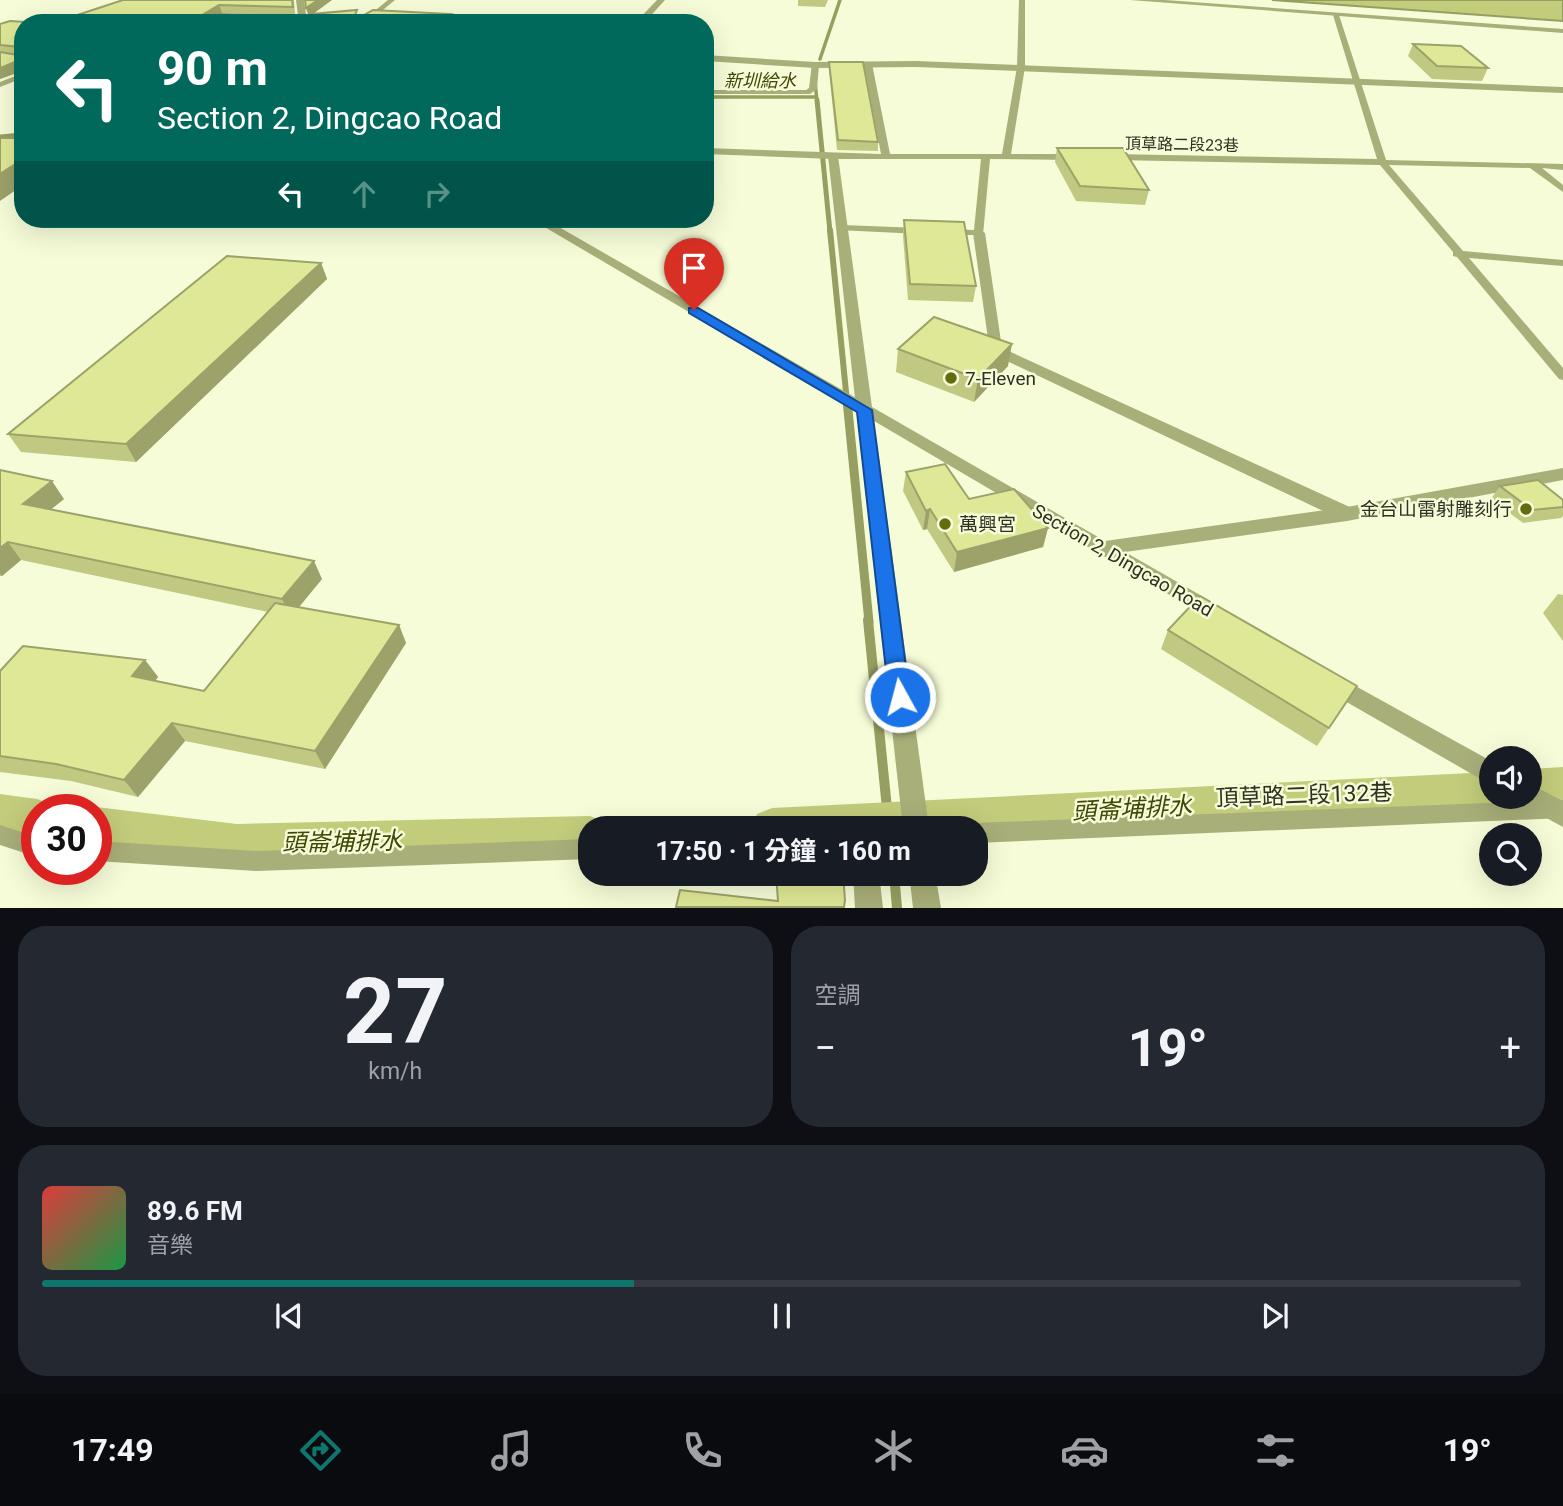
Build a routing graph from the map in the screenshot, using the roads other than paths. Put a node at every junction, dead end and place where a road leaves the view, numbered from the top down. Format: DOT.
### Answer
graph roads {
  1 [pos="392,0"];
  2 [pos="661,0"];
  3 [pos="1022,0"];
  4 [pos="1134,0"];
  5 [pos="374,14"];
  6 [pos="648,14"];
  7 [pos="1336,15"];
  8 [pos="1563,31"];
  9 [pos="714,59"];
  10 [pos="868,64"];
  11 [pos="815,65"];
  12 [pos="1021,67"];
  13 [pos="1359,82"];
  14 [pos="1563,90"];
  15 [pos="714,92"];
  16 [pos="714,151"];
  17 [pos="833,156"];
  18 [pos="886,156"];
  19 [pos="1087,157"];
  20 [pos="1100,157"];
  21 [pos="986,158"];
  22 [pos="1006,158"];
  23 [pos="1382,162"];
  24 [pos="1532,165"];
  25 [pos="1563,167"];
  26 [pos="1563,189"];
  27 [pos="552,228"];
  28 [pos="842,228"];
  29 [pos="979,233"];
  30 [pos="1457,254"];
  31 [pos="1563,263"];
  32 [pos="1563,376"];
  33 [pos="864,410"];
  34 [pos="1563,474"];
  35 [pos="1347,514"];
  36 [pos="1102,548"];
  37 [pos="1232,624"];
  38 [pos="1314,671"];
  39 [pos="1479,767"];
  40 [pos="1542,802"];
  41 [pos="1559,811"];
  42 [pos="915,816"];
  43 [pos="988,832"];
  44 [pos="0,835"];
  45 [pos="21,842"];
  46 [pos="578,849"];
  47 [pos="112,852"];
  48 [pos="867,886"];
  49 [pos="924,886"];
  50 [pos="869,908"];
  51 [pos="927,908"];
  1 -- 5 [label="lane"];
  2 -- 6 [label="street"];
  3 -- 12 [label="lane"];
  4 -- 7 [label="street"];
  7 -- 8 [label="street"];
  7 -- 13 [label="lane"];
  9 -- 11 [label="street"];
  10 -- 11 [label="street"];
  10 -- 12 [label="street"];
  10 -- 18 [label="lane"];
  11 -- 15 [label="lane"];
  12 -- 13 [label="street"];
  12 -- 22 [label="lane"];
  13 -- 14 [label="street"];
  13 -- 23 [label="lane"];
  16 -- 17 [label="lane"];
  17 -- 18 [label="lane"];
  17 -- 28 [label="street"];
  18 -- 21 [label="lane"];
  19 -- 22 [label="lane"];
  20 -- 23 [label="lane, 頂草路二段23巷"];
  21 -- 22 [label="lane"];
  21 -- 29 [label="lane"];
  23 -- 24 [label="lane, 頂草路二段23巷"];
  23 -- 30 [label="lane"];
  24 -- 25 [label="lane, 頂草路二段23巷"];
  24 -- 26 [label="lane"];
  27 -- 33 [label="street, Section 2, Dingcao Road"];
  28 -- 29 [label="lane"];
  28 -- 33 [label="street"];
  29 -- 35 [label="street"];
  30 -- 31 [label="lane"];
  30 -- 32 [label="lane"];
  33 -- 36 [label="street, Section 2, Dingcao Road"];
  33 -- 42 [label="street"];
  34 -- 35 [label="street"];
  35 -- 36 [label="street"];
  36 -- 37 [label="street, Section 2, Dingcao Road"];
  38 -- 39 [label="street"];
  40 -- 41 [label="street"];
  41 -- 43 [label="lane, 頂草路二段132巷"];
  44 -- 45 [label="lane"];
  46 -- 47 [label="lane"];
  48 -- 50 [label="street"];
  49 -- 51 [label="street"];
}
